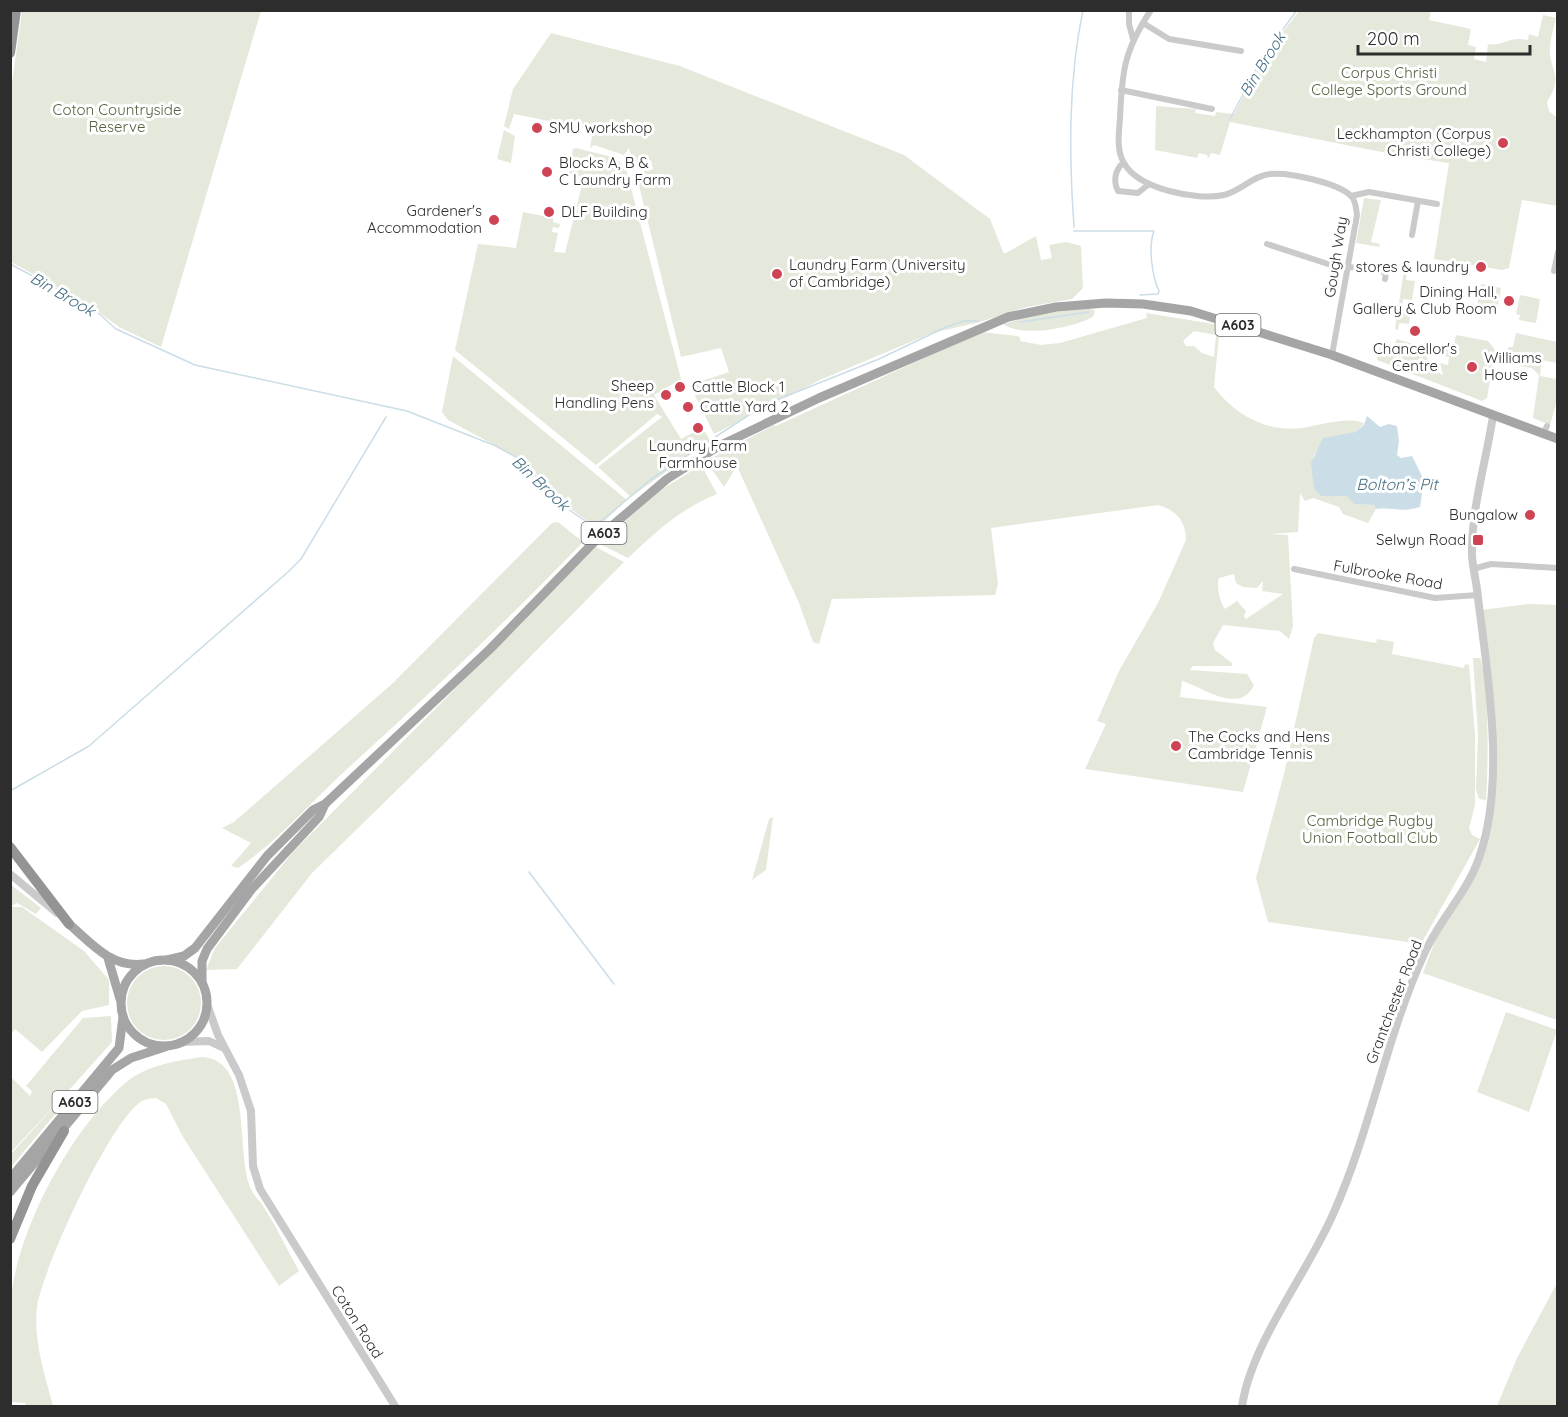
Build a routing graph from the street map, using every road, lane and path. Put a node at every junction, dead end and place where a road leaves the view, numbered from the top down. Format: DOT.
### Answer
graph roads {
  1 [pos="16,10"];
  2 [pos="1129,10"];
  3 [pos="1151,10"];
  4 [pos="1143,23"];
  5 [pos="1133,39"];
  6 [pos="1242,51"];
  7 [pos="10,53"];
  8 [pos="1121,90"];
  9 [pos="1212,109"];
  10 [pos="1123,163"];
  11 [pos="1149,184"];
  12 [pos="1351,196"];
  13 [pos="1418,201"];
  14 [pos="1437,204"];
  15 [pos="1414,231"];
  16 [pos="1267,244"];
  17 [pos="1557,252"];
  18 [pos="1347,268"];
  19 [pos="1554,271"];
  20 [pos="1386,273"];
  21 [pos="1332,355"];
  22 [pos="1490,412"];
  23 [pos="1557,439"];
  24 [pos="1557,568"];
  25 [pos="1294,569"];
  26 [pos="1473,569"];
  27 [pos="1478,595"];
  28 [pos="325,804"];
  29 [pos="10,847"];
  30 [pos="10,874"];
  31 [pos="69,924"];
  32 [pos="108,958"];
  33 [pos="167,960"];
  34 [pos="148,963"];
  35 [pos="202,983"];
  36 [pos="121,1002"];
  37 [pos="207,1004"];
  38 [pos="123,1017"];
  39 [pos="175,1044"];
  40 [pos="225,1049"];
  41 [pos="64,1131"];
  42 [pos="10,1179"];
  43 [pos="10,1192"];
  44 [pos="10,1239"];
  45 [pos="395,1407"];
  46 [pos="1242,1407"];
  1 -- 7 [label="highway"];
  2 -- 5 [label="street, Gough Way"];
  3 -- 4 [label="street, Gough Way"];
  4 -- 5 [label="street, Gough Way"];
  4 -- 6 [label="street"];
  5 -- 8 [label="street, Gough Way"];
  8 -- 9 [label="street"];
  8 -- 10 [label="street, Gough Way"];
  10 -- 11 [label="street, Gough Way"];
  10 -- 11 [label="street, Gough Way"];
  11 -- 12 [label="street, Gough Way"];
  12 -- 13 [label="street"];
  12 -- 18 [label="street, Gough Way"];
  13 -- 14 [label="street"];
  13 -- 15 [label="street"];
  16 -- 18 [label="street"];
  17 -- 19 [label="street"];
  18 -- 20 [label="street"];
  18 -- 21 [label="street, Gough Way"];
  21 -- 22 [label="main road, A603"];
  21 -- 28 [label="main road, A603"];
  22 -- 23 [label="main road, A603"];
  22 -- 26 [label="street, Grantchester Road"];
  24 -- 26 [label="street"];
  25 -- 27 [label="street, Fulbrooke Road"];
  26 -- 27 [label="street, Grantchester Road"];
  27 -- 46 [label="street, Grantchester Road"];
  28 -- 33 [label="main road, A603"];
  28 -- 35 [label="main road, A603"];
  29 -- 31 [label="highway"];
  30 -- 31 [label="street"];
  31 -- 32 [label="main road"];
  32 -- 34 [label="main road"];
  32 -- 36 [label="main road"];
  33 -- 34 [label="main road"];
  33 -- 35 [label="main road"];
  34 -- 36 [label="main road"];
  35 -- 37 [label="main road"];
  36 -- 38 [label="main road"];
  37 -- 39 [label="main road"];
  37 -- 40 [label="street, Coton Road"];
  38 -- 39 [label="main road"];
  38 -- 42 [label="main road, A603"];
  39 -- 40 [label="street"];
  39 -- 41 [label="main road, A603"];
  40 -- 45 [label="street, Coton Road"];
  41 -- 43 [label="main road, A603"];
  41 -- 44 [label="highway"];
}
